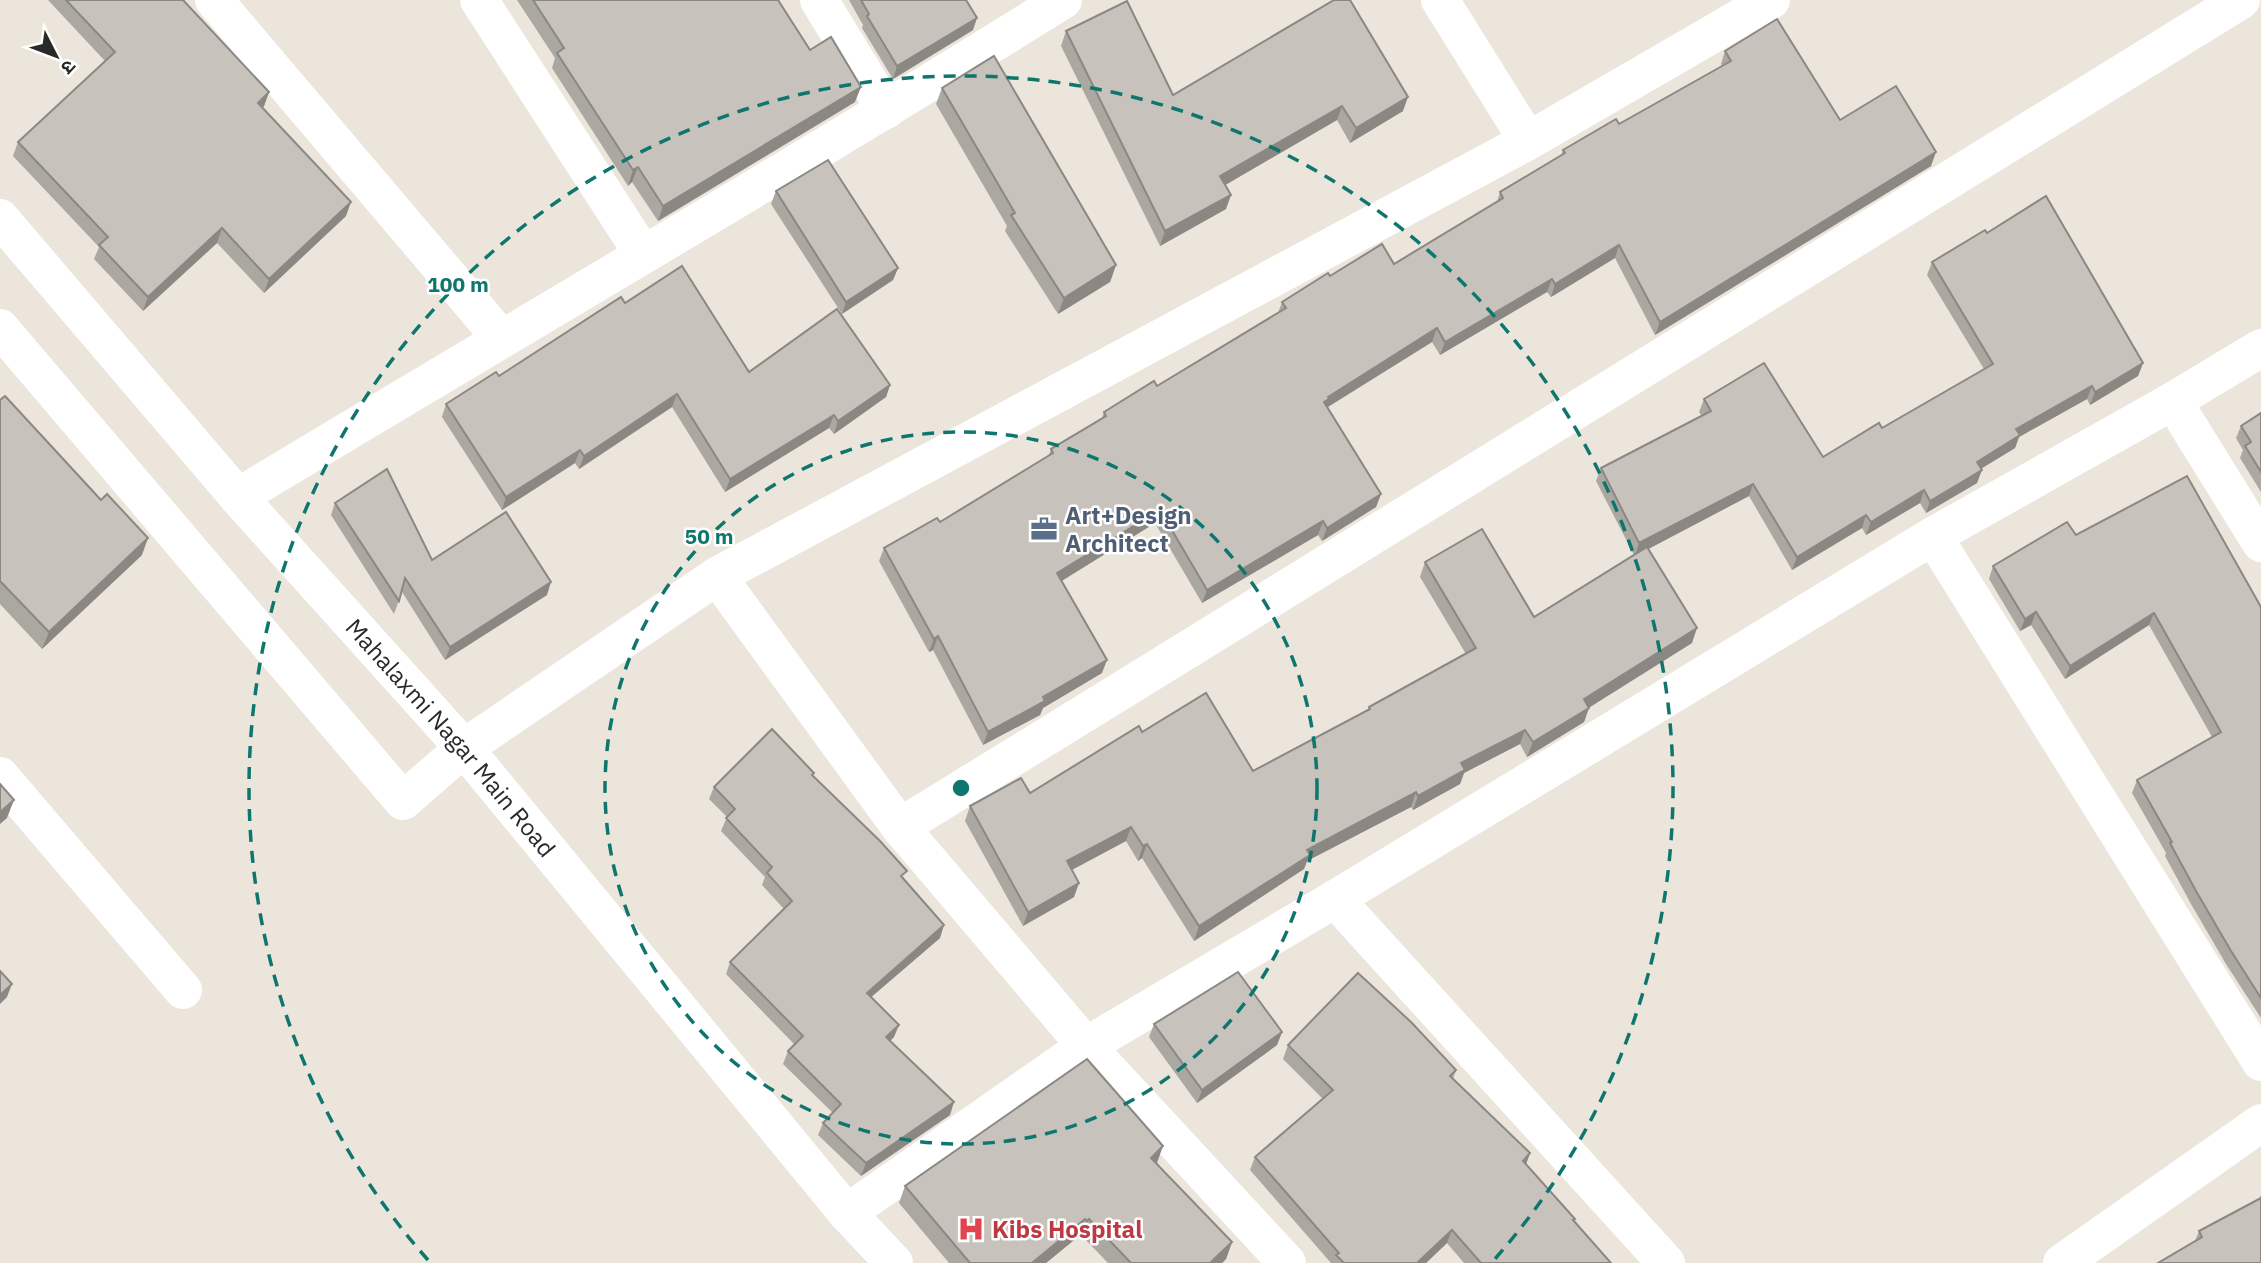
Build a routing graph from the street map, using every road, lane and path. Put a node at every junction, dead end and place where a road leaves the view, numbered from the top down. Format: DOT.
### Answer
graph roads {
  1 [pos="214,0"];
  2 [pos="479,0"];
  3 [pos="819,0"];
  4 [pos="1063,0"];
  5 [pos="1440,0"];
  6 [pos="1771,0"];
  7 [pos="2241,0"];
  8 [pos="2257,0"];
  9 [pos="2261,7"];
  10 [pos="886,110"];
  11 [pos="1528,141"];
  12 [pos="0,218"];
  13 [pos="643,254"];
  14 [pos="0,327"];
  15 [pos="501,338"];
  16 [pos="2261,348"];
  17 [pos="2173,401"];
  18 [pos="238,497"];
  19 [pos="1933,536"];
  20 [pos="2261,543"];
  21 [pos="717,576"];
  22 [pos="464,748"];
  23 [pos="0,776"];
  24 [pos="900,827"];
  25 [pos="1335,899"];
  26 [pos="183,990"];
  27 [pos="1086,1046"];
  28 [pos="2261,1062"];
  29 [pos="2261,1123"];
  30 [pos="847,1213"];
  31 [pos="894,1263"];
  32 [pos="1287,1263"];
  33 [pos="1666,1263"];
  34 [pos="2062,1263"];
  1 -- 15 [label="street"];
  2 -- 13 [label="street"];
  3 -- 10 [label="street"];
  4 -- 10 [label="street"];
  5 -- 11 [label="street"];
  6 -- 11 [label="street"];
  7 -- 24 [label="street"];
  8 -- 9 [label="street"];
  10 -- 13 [label="street"];
  11 -- 21 [label="street"];
  12 -- 18 [label="street, Mahalaxmi Nagar Main Road"];
  13 -- 15 [label="street"];
  14 -- 22 [label="street"];
  15 -- 18 [label="street"];
  16 -- 17 [label="street"];
  17 -- 19 [label="street"];
  17 -- 20 [label="street"];
  18 -- 22 [label="street, Mahalaxmi Nagar Main Road"];
  19 -- 25 [label="street"];
  19 -- 28 [label="street"];
  21 -- 22 [label="street"];
  21 -- 24 [label="street"];
  22 -- 30 [label="street, Mahalaxmi Nagar Main Road"];
  23 -- 26 [label="street"];
  24 -- 27 [label="street"];
  25 -- 27 [label="street"];
  25 -- 33 [label="street"];
  27 -- 30 [label="street"];
  27 -- 32 [label="street"];
  29 -- 34 [label="street"];
  30 -- 31 [label="street, Mahalaxmi Nagar Main Road"];
}
